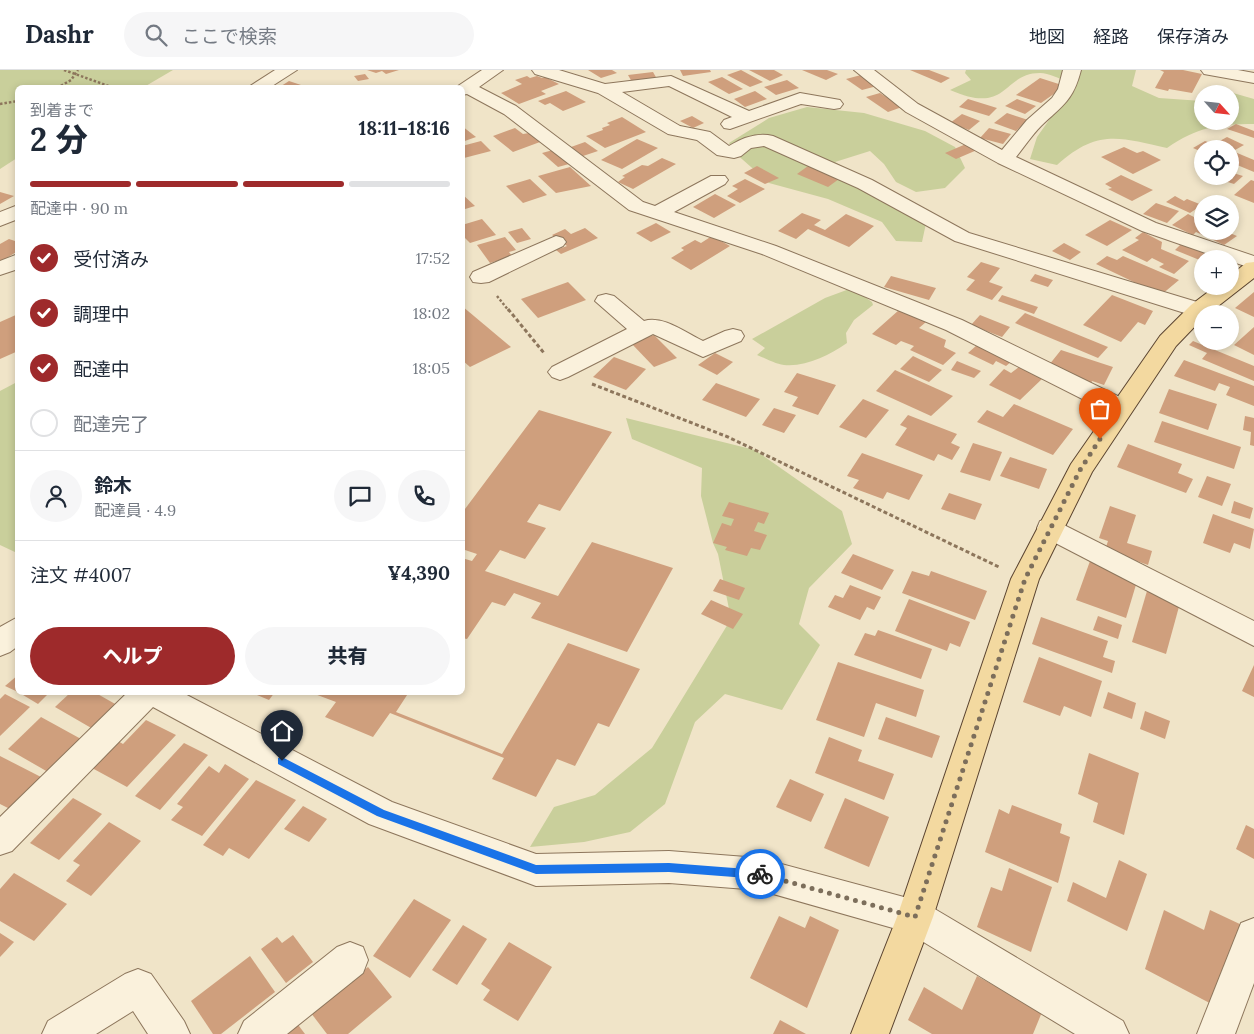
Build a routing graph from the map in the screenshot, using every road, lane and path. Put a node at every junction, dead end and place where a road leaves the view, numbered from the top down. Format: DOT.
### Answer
graph roads {
  1 [pos="64,70"];
  2 [pos="78,70"];
  3 [pos="288,70"];
  4 [pos="541,70"];
  5 [pos="863,70"];
  6 [pos="1072,70"];
  7 [pos="1210,70"];
  8 [pos="75,74"];
  9 [pos="1254,78"];
  10 [pos="474,79"];
  11 [pos="62,85"];
  12 [pos="106,85"];
  13 [pos="260,85"];
  14 [pos="604,89"];
  15 [pos="15,102"];
  16 [pos="0,104"];
  17 [pos="834,104"];
  18 [pos="747,117"];
  19 [pos="703,136"];
  20 [pos="1005,159"];
  21 [pos="718,180"];
  22 [pos="15,213"];
  23 [pos="657,213"];
  24 [pos="0,221"];
  25 [pos="15,228"];
  26 [pos="556,242"];
  27 [pos="15,261"];
  28 [pos="1254,263"];
  29 [pos="0,268"];
  30 [pos="1254,268"];
  31 [pos="481,277"];
  32 [pos="606,301"];
  33 [pos="1206,305"];
  34 [pos="1194,308"];
  35 [pos="1194,315"];
  36 [pos="643,331"];
  37 [pos="733,336"];
  38 [pos="560,372"];
  39 [pos="1120,408"];
  40 [pos="1050,528"];
  41 [pos="1025,579"];
  42 [pos="1254,634"];
  43 [pos="145,695"];
  44 [pos="158,695"];
  45 [pos="0,840"];
  46 [pos="915,917"];
  47 [pos="1254,935"];
  48 [pos="350,960"];
  49 [pos="61,1034"];
  50 [pos="171,1034"];
  51 [pos="258,1034"];
  52 [pos="870,1034"];
  53 [pos="1110,1034"];
  54 [pos="1216,1034"];
  1 -- 8 [label="path"];
  2 -- 8 [label="path"];
  3 -- 13 [label="street"];
  4 -- 14 [label="street"];
  5 -- 20 [label="street"];
  6 -- 20 [label="street"];
  7 -- 9 [label="street"];
  8 -- 11 [label="path"];
  8 -- 12 [label="path"];
  10 -- 23 [label="street"];
  14 -- 18 [label="street"];
  14 -- 19 [label="street"];
  15 -- 16 [label="path"];
  17 -- 18 [label="street"];
  18 -- 19 [label="street"];
  19 -- 34 [label="street"];
  20 -- 28 [label="street"];
  21 -- 23 [label="street"];
  22 -- 24 [label="street"];
  23 -- 39 [label="street"];
  24 -- 25 [label="street"];
  26 -- 31 [label="street"];
  27 -- 29 [label="street"];
  30 -- 33 [label="main road"];
  31 -- 38 [label="path"];
  32 -- 36 [label="street"];
  35 -- 39 [label="main road"];
  36 -- 37 [label="street"];
  36 -- 38 [label="street"];
  38 -- 41 [label="path"];
  39 -- 40 [label="main road"];
  40 -- 41 [label="main road"];
  40 -- 42 [label="street"];
  41 -- 46 [label="main road"];
  43 -- 45 [label="street"];
  44 -- 46 [label="street"];
  46 -- 52 [label="main road"];
  46 -- 53 [label="street"];
  47 -- 54 [label="street"];
  48 -- 51 [label="street"];
  49 -- 50 [label="street"];
}
